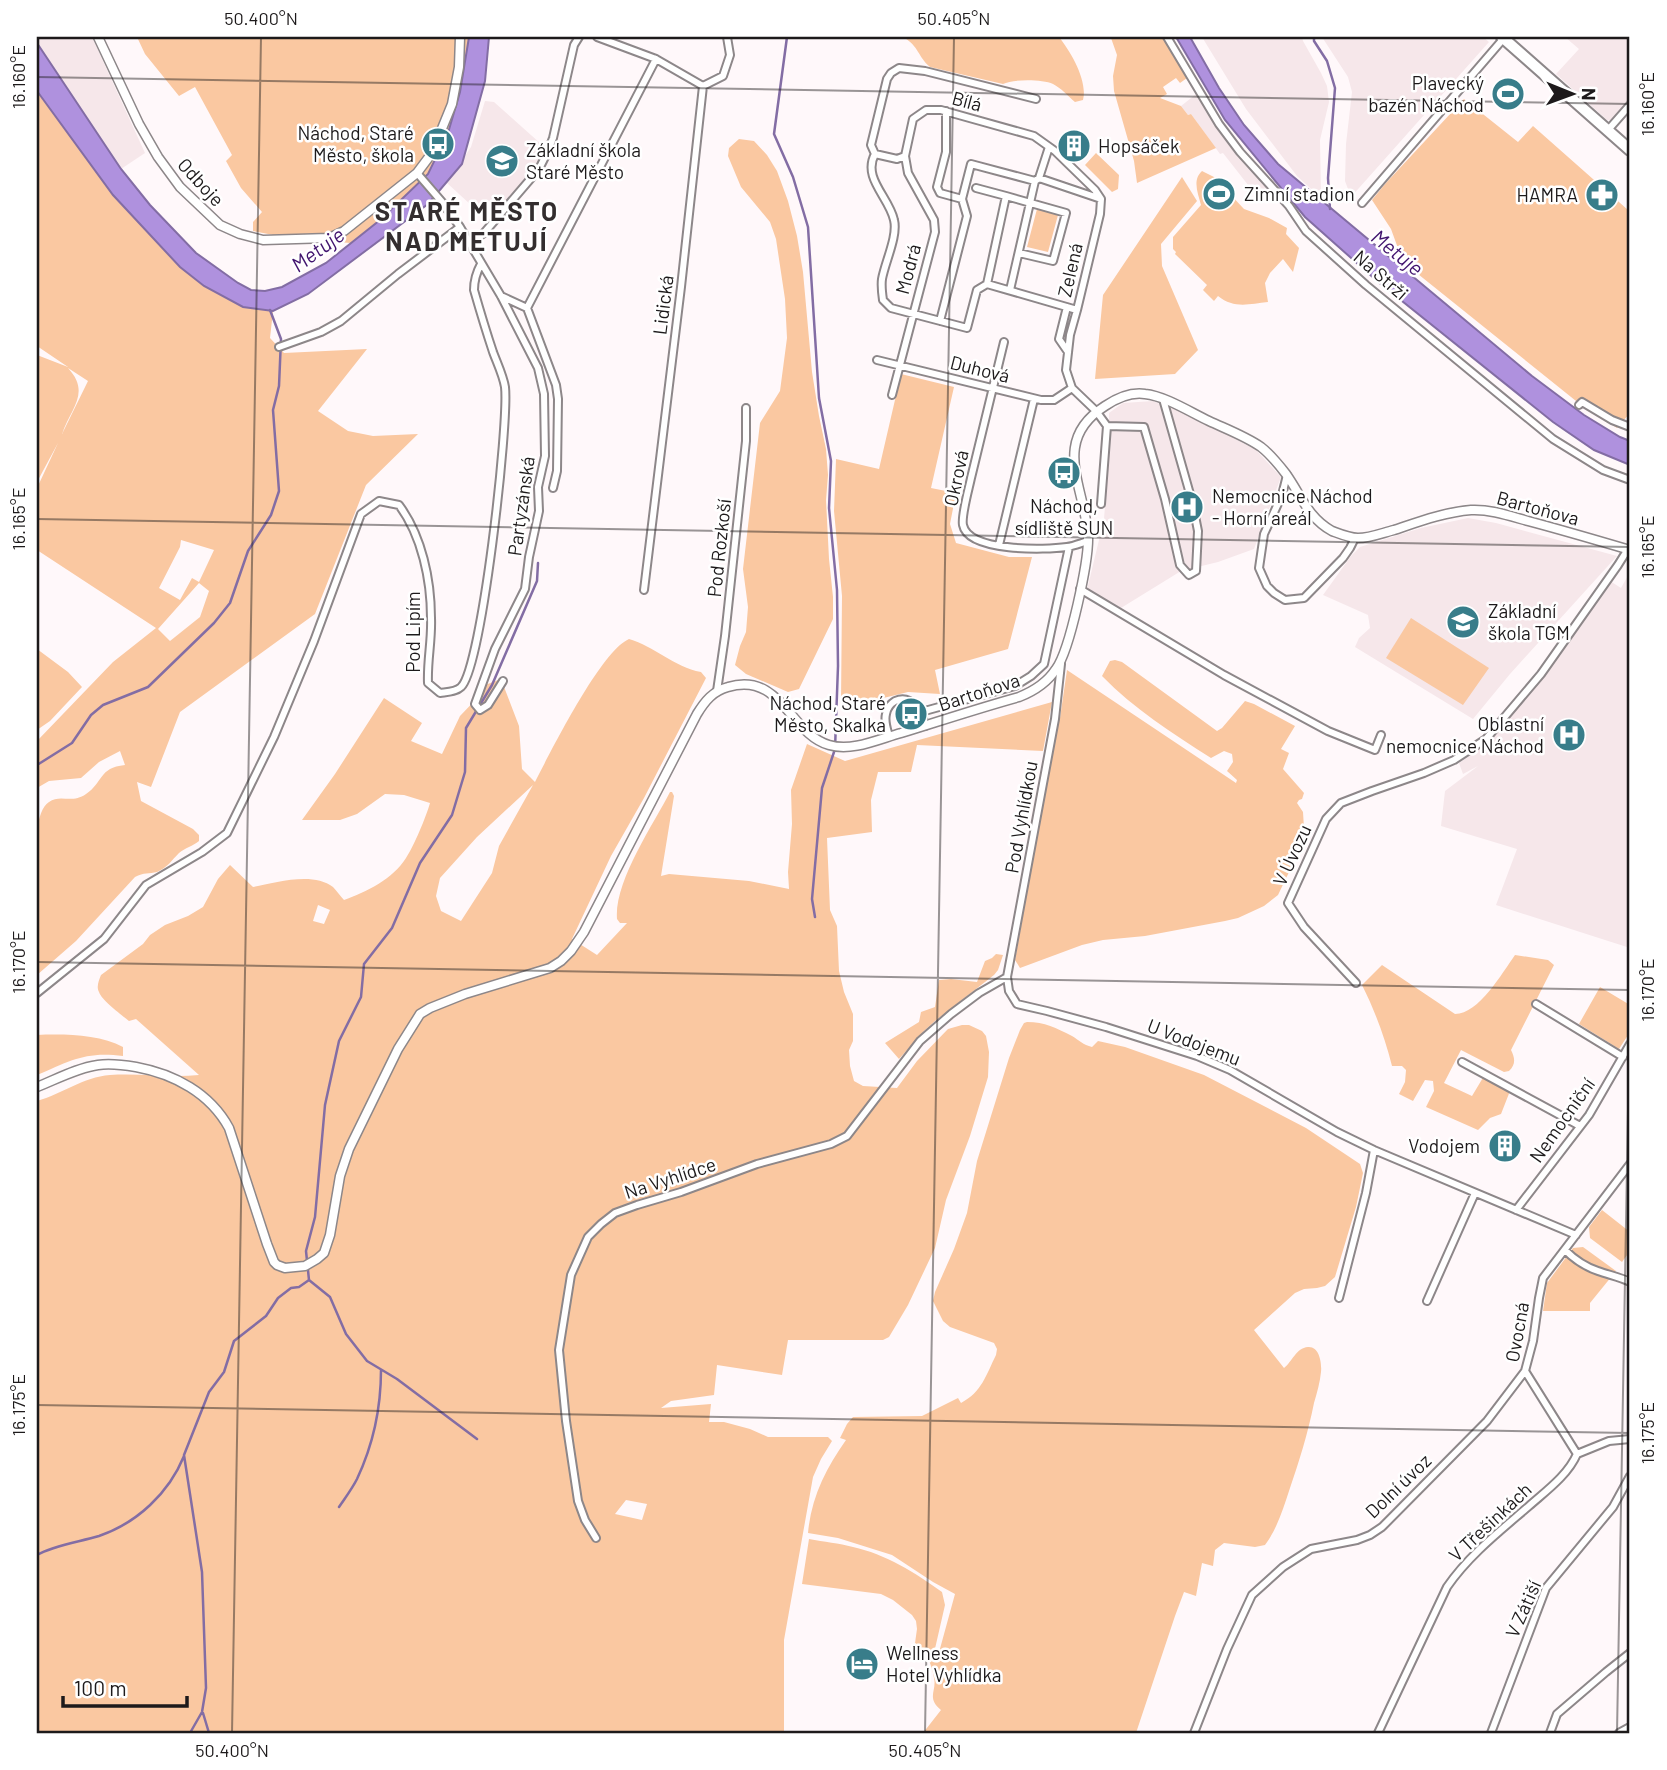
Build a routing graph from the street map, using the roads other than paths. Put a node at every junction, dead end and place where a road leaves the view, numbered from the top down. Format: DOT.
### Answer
graph roads {
  1 [pos="99,37"];
  2 [pos="460,37"];
  3 [pos="579,37"];
  4 [pos="597,37"];
  5 [pos="727,37"];
  6 [pos="1167,37"];
  7 [pos="1504,37"];
  8 [pos="656,59"];
  9 [pos="703,86"];
  10 [pos="1036,99"];
  11 [pos="1630,105"];
  12 [pos="946,111"];
  13 [pos="1608,130"];
  14 [pos="1049,146"];
  15 [pos="1630,150"];
  16 [pos="875,155"];
  17 [pos="905,156"];
  18 [pos="419,175"];
  19 [pos="1037,180"];
  20 [pos="976,188"];
  21 [pos="1006,196"];
  22 [pos="961,199"];
  23 [pos="1101,200"];
  24 [pos="1030,202"];
  25 [pos="1362,203"];
  26 [pos="460,227"];
  27 [pos="470,243"];
  28 [pos="1019,253"];
  29 [pos="481,264"];
  30 [pos="987,284"];
  31 [pos="1010,290"];
  32 [pos="501,296"];
  33 [pos="1067,307"];
  34 [pos="527,308"];
  35 [pos="1077,310"];
  36 [pos="912,313"];
  37 [pos="940,321"];
  38 [pos="1004,342"];
  39 [pos="279,347"];
  40 [pos="1068,352"];
  41 [pos="877,360"];
  42 [pos="899,365"];
  43 [pos="993,388"];
  44 [pos="1072,388"];
  45 [pos="892,395"];
  46 [pos="1034,399"];
  47 [pos="1163,399"];
  48 [pos="1579,405"];
  49 [pos="746,408"];
  50 [pos="1096,411"];
  51 [pos="1107,426"];
  52 [pos="1630,427"];
  53 [pos="1287,475"];
  54 [pos="1630,480"];
  55 [pos="553,488"];
  56 [pos="1101,504"];
  57 [pos="1355,538"];
  58 [pos="1088,541"];
  59 [pos="999,545"];
  60 [pos="1069,547"];
  61 [pos="1629,549"];
  62 [pos="1080,589"];
  63 [pos="644,590"];
  64 [pos="1061,662"];
  65 [pos="503,681"];
  66 [pos="717,691"];
  67 [pos="921,712"];
  68 [pos="925,726"];
  69 [pos="1381,735"];
  70 [pos="889,736"];
  71 [pos="1007,977"];
  72 [pos="1356,983"];
  73 [pos="37,993"];
  74 [pos="1536,1004"];
  75 [pos="1630,1044"];
  76 [pos="1623,1057"];
  77 [pos="1462,1062"];
  78 [pos="37,1087"];
  79 [pos="1580,1126"];
  80 [pos="1374,1150"];
  81 [pos="1630,1164"];
  82 [pos="1475,1193"];
  83 [pos="1516,1210"];
  84 [pos="1576,1235"];
  85 [pos="1565,1250"];
  86 [pos="1630,1282"];
  87 [pos="1339,1298"];
  88 [pos="1427,1301"];
  89 [pos="1525,1371"];
  90 [pos="1630,1439"];
  91 [pos="1577,1454"];
  92 [pos="1630,1476"];
  93 [pos="596,1538"];
  94 [pos="1630,1653"];
  95 [pos="1630,1727"];
  96 [pos="1194,1733"];
  97 [pos="1378,1733"];
  98 [pos="1492,1733"];
  99 [pos="1550,1733"];
  100 [pos="1619,1733"];
  1 -- 18 [label="street, Odboje"];
  2 -- 18 [label="street, Odboje"];
  3 -- 27 [label="street"];
  4 -- 8 [label="street"];
  5 -- 9 [label="street"];
  6 -- 54 [label="street, Na Strži"];
  7 -- 13 [label="main road"];
  7 -- 25 [label="street"];
  8 -- 9 [label="street"];
  8 -- 34 [label="street"];
  9 -- 63 [label="street, Lidická"];
  10 -- 16 [label="street"];
  11 -- 13 [label="street"];
  12 -- 14 [label="street, Bílá"];
  12 -- 17 [label="street, Bílá"];
  12 -- 22 [label="street"];
  13 -- 15 [label="main road"];
  14 -- 19 [label="street"];
  14 -- 23 [label="street"];
  16 -- 17 [label="street"];
  16 -- 36 [label="street"];
  17 -- 36 [label="street, Modrá"];
  18 -- 26 [label="street"];
  19 -- 22 [label="street"];
  19 -- 23 [label="street"];
  19 -- 24 [label="street"];
  20 -- 21 [label="street"];
  21 -- 24 [label="street"];
  21 -- 30 [label="street"];
  22 -- 37 [label="street"];
  23 -- 35 [label="street, Zelená"];
  24 -- 28 [label="street"];
  24 -- 28 [label="street"];
  26 -- 27 [label="street"];
  26 -- 39 [label="street"];
  27 -- 29 [label="street"];
  28 -- 31 [label="street"];
  29 -- 32 [label="street"];
  29 -- 73 [label="street, Pod Lipím"];
  30 -- 31 [label="street"];
  30 -- 37 [label="street"];
  31 -- 33 [label="street"];
  32 -- 34 [label="street"];
  32 -- 65 [label="street, Partyzánská"];
  33 -- 35 [label="street"];
  33 -- 40 [label="street"];
  34 -- 55 [label="street, Partyzánská"];
  35 -- 40 [label="street, Zelená"];
  36 -- 37 [label="street"];
  36 -- 42 [label="street, Modrá"];
  38 -- 43 [label="street"];
  40 -- 44 [label="street, Zelená"];
  41 -- 42 [label="street, Duhová"];
  42 -- 43 [label="street, Duhová"];
  42 -- 45 [label="street, Modrá"];
  43 -- 46 [label="street, Duhová"];
  43 -- 59 [label="street, Okrová"];
  44 -- 46 [label="street, Duhová"];
  44 -- 50 [label="street"];
  46 -- 59 [label="street"];
  47 -- 50 [label="street"];
  47 -- 51 [label="street"];
  47 -- 53 [label="street"];
  48 -- 52 [label="street"];
  49 -- 66 [label="street, Pod Rozkoší"];
  50 -- 51 [label="street"];
  50 -- 58 [label="street, Bartoňova"];
  51 -- 56 [label="street"];
  53 -- 57 [label="street"];
  53 -- 57 [label="street"];
  57 -- 61 [label="street, Bartoňova"];
  58 -- 60 [label="street, Okrová"];
  58 -- 62 [label="street, Bartoňova"];
  59 -- 60 [label="street, Okrová"];
  60 -- 67 [label="street"];
  61 -- 72 [label="street, V Úvozu"];
  62 -- 64 [label="street, Bartoňova"];
  62 -- 69 [label="street"];
  64 -- 68 [label="street, Bartoňova"];
  64 -- 71 [label="street, Pod Vyhlídkou"];
  66 -- 70 [label="street, Bartoňova"];
  66 -- 78 [label="street"];
  67 -- 68 [label="street"];
  67 -- 70 [label="street"];
  68 -- 70 [label="street, Bartoňova"];
  71 -- 80 [label="street, U Vodojemu"];
  71 -- 93 [label="street, Na Vyhlídce"];
  74 -- 76 [label="street"];
  75 -- 76 [label="street, Nemocniční"];
  76 -- 79 [label="street, Nemocniční"];
  77 -- 79 [label="street"];
  79 -- 83 [label="street, Nemocniční"];
  80 -- 82 [label="street, U Vodojemu"];
  80 -- 87 [label="street"];
  81 -- 84 [label="street, Ovocná"];
  82 -- 83 [label="street, U Vodojemu"];
  82 -- 88 [label="street"];
  83 -- 84 [label="street, U Vodojemu"];
  84 -- 85 [label="street, Ovocná"];
  85 -- 86 [label="street"];
  85 -- 89 [label="street, Ovocná"];
  89 -- 91 [label="street, Ovocná"];
  89 -- 96 [label="street, Dolní úvoz"];
  90 -- 91 [label="street"];
  91 -- 97 [label="street, V Třešinkách"];
  92 -- 98 [label="street, V Zátiší"];
  94 -- 99 [label="street"];
  95 -- 100 [label="street"];
}
